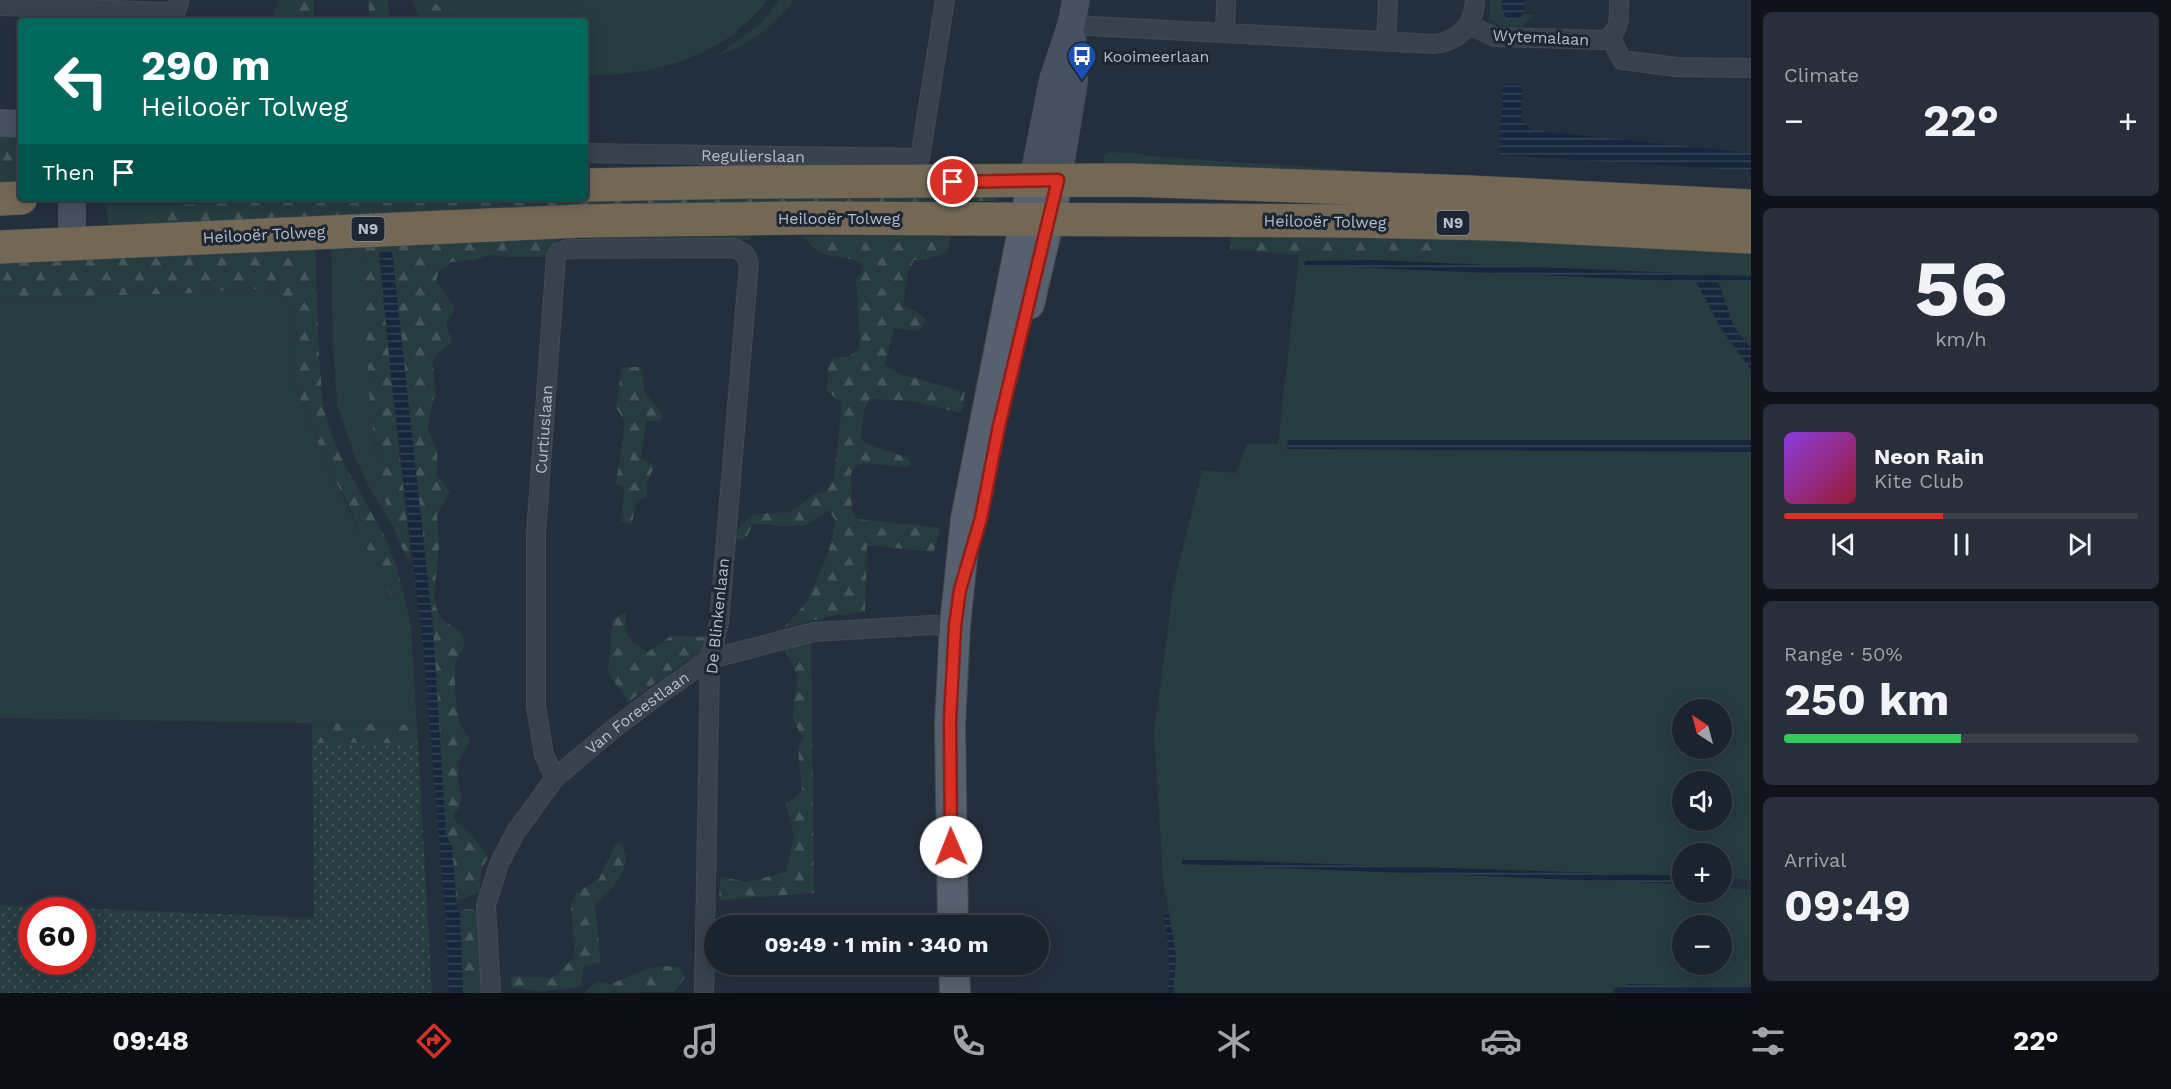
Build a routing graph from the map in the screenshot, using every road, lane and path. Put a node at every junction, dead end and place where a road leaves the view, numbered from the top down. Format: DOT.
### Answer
graph roads {
  1 [pos="179,0"];
  2 [pos="945,0"];
  3 [pos="1226,0"];
  4 [pos="1388,0"];
  5 [pos="1475,0"];
  6 [pos="1619,0"];
  7 [pos="0,6"];
  8 [pos="1074,12"];
  9 [pos="1469,25"];
  10 [pos="1225,33"];
  11 [pos="1610,37"];
  12 [pos="1386,42"];
  13 [pos="1751,68"];
  14 [pos="0,123"];
  15 [pos="18,124"];
  16 [pos="588,153"];
  17 [pos="1045,180"];
  18 [pos="588,185"];
  19 [pos="18,198"];
  20 [pos="0,199"];
  21 [pos="72,201"];
  22 [pos="1751,206"];
  23 [pos="1037,218"];
  24 [pos="1751,237"];
  25 [pos="72,244"];
  26 [pos="0,247"];
  27 [pos="734,248"];
  28 [pos="955,626"];
  29 [pos="710,659"];
  30 [pos="555,778"];
  31 [pos="953,915"];
  32 [pos="954,975"];
  33 [pos="491,993"];
  34 [pos="704,993"];
  35 [pos="955,993"];
  1 -- 7 [label="street"];
  2 -- 16 [label="street, Regulierslaan"];
  3 -- 10 [label="street"];
  4 -- 12 [label="street"];
  5 -- 9 [label="street"];
  6 -- 11 [label="street, Wytemalaan"];
  8 -- 10 [label="street"];
  8 -- 17 [label="main road"];
  9 -- 11 [label="street, Wytemalaan"];
  9 -- 12 [label="street"];
  10 -- 12 [label="street"];
  11 -- 13 [label="street"];
  14 -- 15 [label="main road"];
  17 -- 18 [label="highway, Heilooër Tolweg / N9"];
  17 -- 22 [label="highway, Heilooër Tolweg / N9"];
  17 -- 23 [label="main road"];
  19 -- 20 [label="highway"];
  21 -- 25 [label="main road"];
  23 -- 24 [label="highway, Heilooër Tolweg / N9"];
  23 -- 25 [label="highway, Heilooër Tolweg / N9"];
  23 -- 28 [label="main road"];
  25 -- 26 [label="highway, Heilooër Tolweg / N9"];
  27 -- 29 [label="street, De Blinkenlaan"];
  27 -- 30 [label="street, Curtiuslaan"];
  28 -- 29 [label="street, Van Foreestlaan"];
  28 -- 31 [label="main road"];
  29 -- 30 [label="street, Van Foreestlaan"];
  29 -- 34 [label="street, De Blinkenlaan"];
  30 -- 33 [label="street, Van Foreestlaan"];
  32 -- 35 [label="main road"];
}
